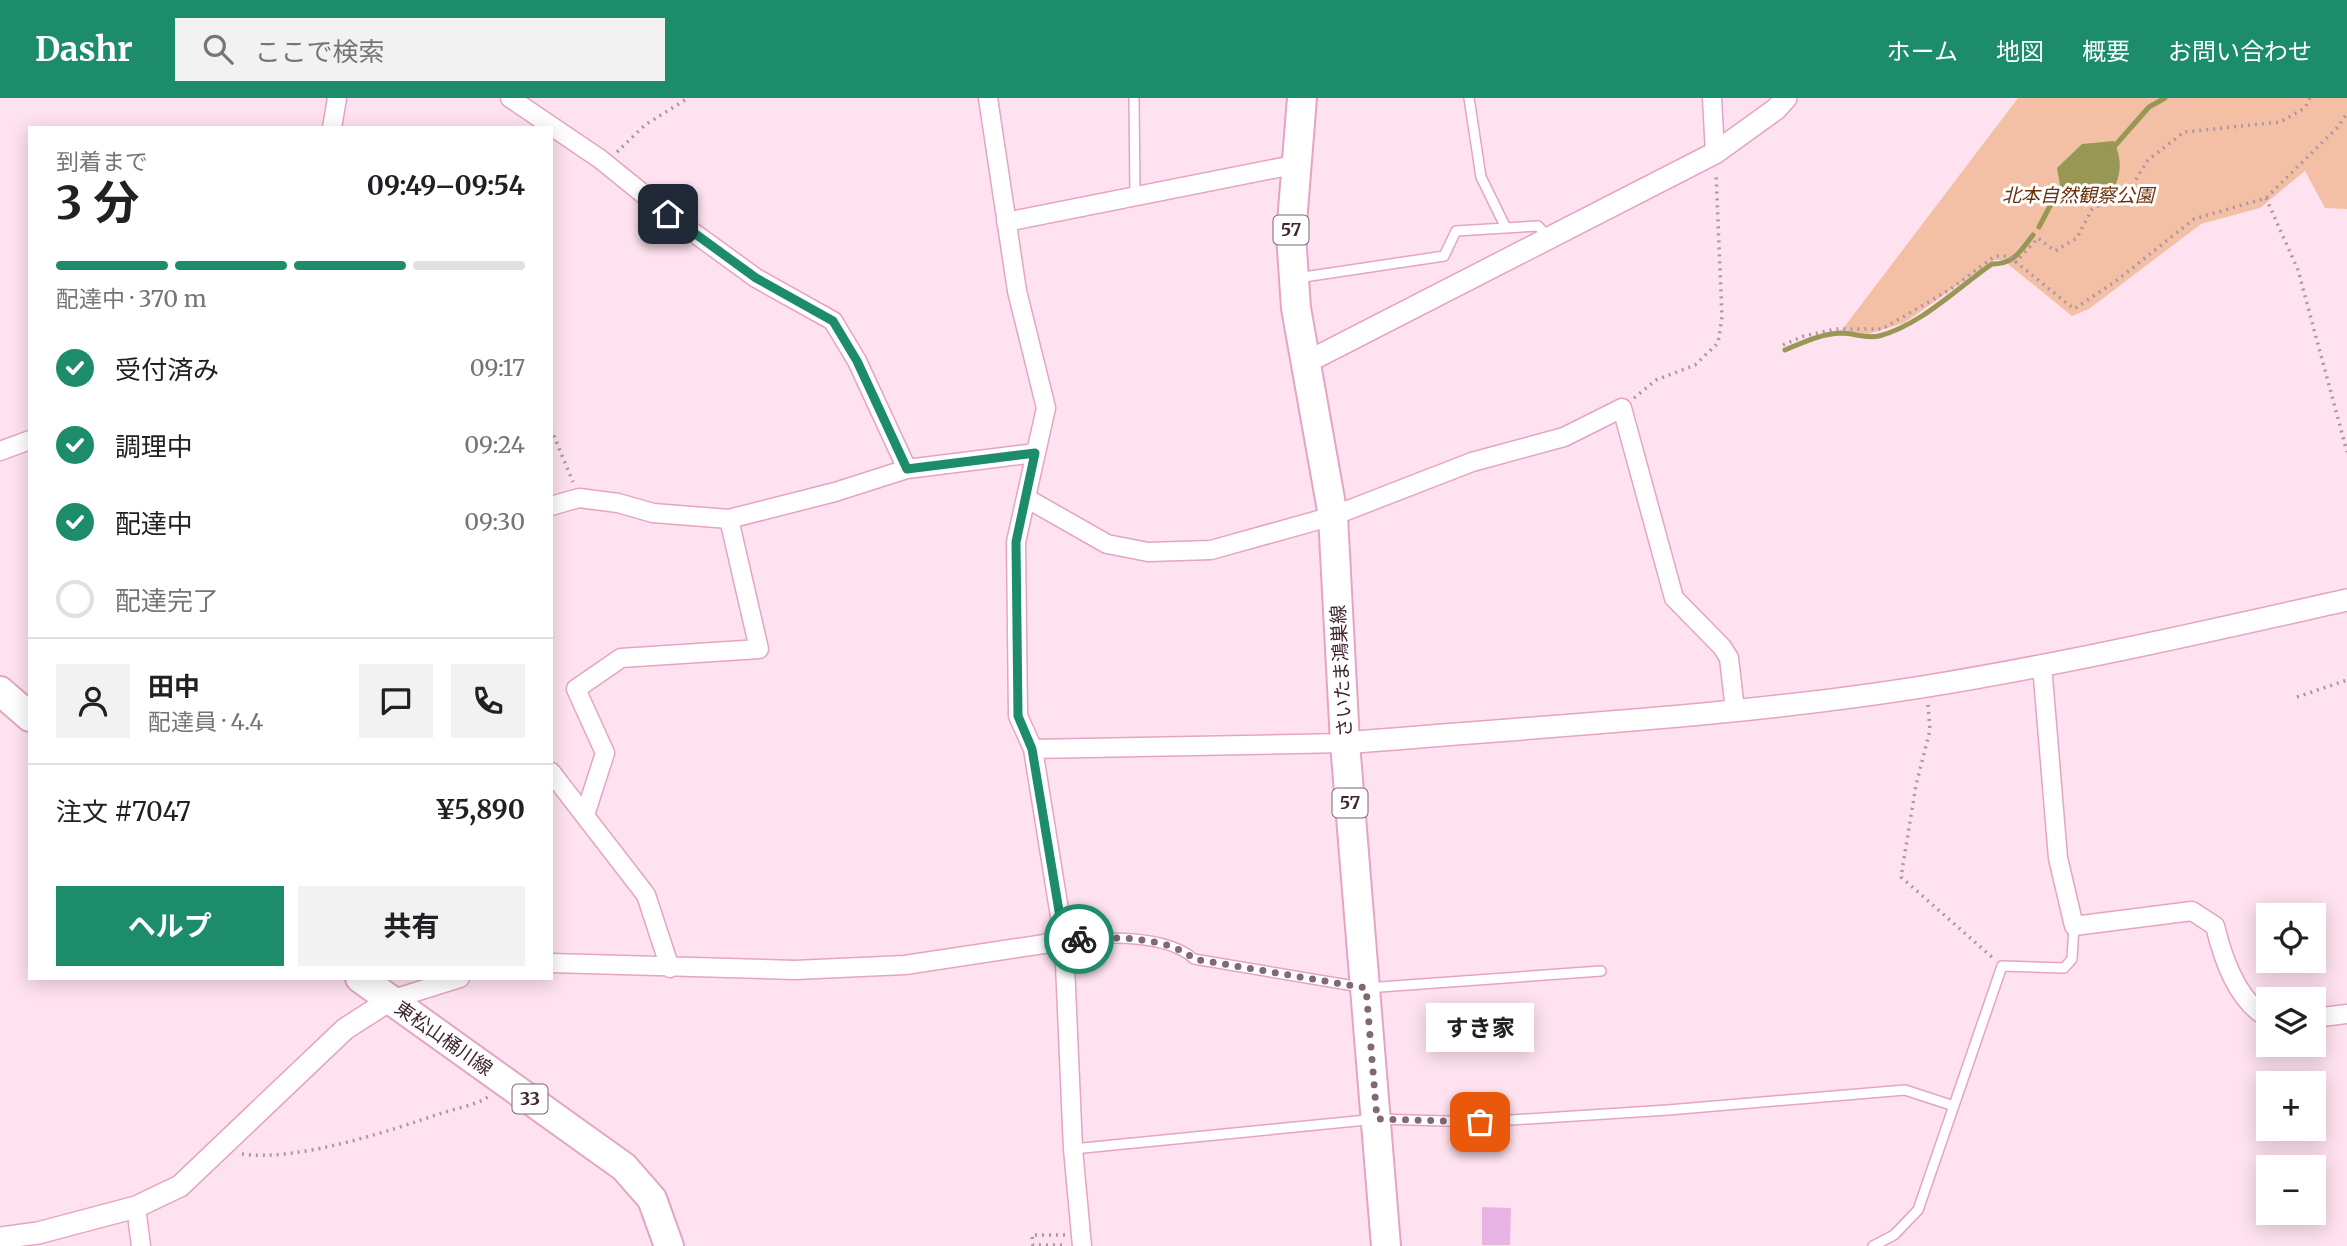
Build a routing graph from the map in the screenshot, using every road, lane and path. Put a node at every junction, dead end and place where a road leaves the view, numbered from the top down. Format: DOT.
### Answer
graph roads {
  1 [pos="337,98"];
  2 [pos="510,98"];
  3 [pos="688,98"];
  4 [pos="988,98"];
  5 [pos="1135,98"];
  6 [pos="1302,98"];
  7 [pos="1469,98"];
  8 [pos="1712,98"];
  9 [pos="1786,98"];
  10 [pos="2310,98"];
  11 [pos="2347,114"];
  12 [pos="332,126"];
  13 [pos="551,126"];
  14 [pos="553,127"];
  15 [pos="1715,153"];
  16 [pos="605,163"];
  17 [pos="1298,164"];
  18 [pos="1135,196"];
  19 [pos="2266,198"];
  20 [pos="1006,222"];
  21 [pos="1506,228"];
  22 [pos="1549,238"];
  23 [pos="2016,262"];
  24 [pos="1304,277"];
  25 [pos="1783,345"];
  26 [pos="1307,362"];
  27 [pos="1622,408"];
  28 [pos="553,434"];
  29 [pos="28,441"];
  30 [pos="0,451"];
  31 [pos="2347,452"];
  32 [pos="1035,453"];
  33 [pos="907,469"];
  34 [pos="579,498"];
  35 [pos="1026,498"];
  36 [pos="553,505"];
  37 [pos="1333,516"];
  38 [pos="729,519"];
  39 [pos="2347,600"];
  40 [pos="2042,664"];
  41 [pos="2347,680"];
  42 [pos="1927,686"];
  43 [pos="0,691"];
  44 [pos="2297,697"];
  45 [pos="1735,710"];
  46 [pos="28,714"];
  47 [pos="1345,743"];
  48 [pos="1032,749"];
  49 [pos="553,775"];
  50 [pos="585,815"];
  51 [pos="2074,926"];
  52 [pos="1064,941"];
  53 [pos="553,963"];
  54 [pos="2002,967"];
  55 [pos="670,968"];
  56 [pos="1601,971"];
  57 [pos="363,980"];
  58 [pos="454,980"];
  59 [pos="1366,988"];
  60 [pos="390,1000"];
  61 [pos="2256,1012"];
  62 [pos="2347,1014"];
  63 [pos="2326,1017"];
  64 [pos="507,1083"];
  65 [pos="1954,1106"];
  66 [pos="1377,1119"];
  67 [pos="1073,1149"];
  68 [pos="218,1151"];
  69 [pos="136,1208"];
  70 [pos="0,1238"];
  71 [pos="1077,1242"];
  72 [pos="141,1246"];
  73 [pos="669,1246"];
  74 [pos="1386,1246"];
  75 [pos="1873,1246"];
  1 -- 12 [label="street"];
  2 -- 13 [label="street"];
  3 -- 16 [label="path"];
  4 -- 20 [label="street"];
  5 -- 18 [label="lane"];
  6 -- 17 [label="main road, さいたま鴻巣線 / 57"];
  7 -- 21 [label="lane"];
  8 -- 15 [label="street"];
  9 -- 15 [label="street"];
  10 -- 23 [label="path"];
  11 -- 19 [label="path"];
  14 -- 16 [label="street"];
  15 -- 22 [label="street"];
  15 -- 27 [label="path"];
  16 -- 33 [label="street"];
  17 -- 18 [label="street"];
  17 -- 26 [label="main road, さいたま鴻巣線 / 57"];
  18 -- 20 [label="street"];
  19 -- 23 [label="path"];
  19 -- 31 [label="path"];
  20 -- 32 [label="street"];
  21 -- 22 [label="lane"];
  21 -- 24 [label="lane"];
  22 -- 26 [label="street"];
  23 -- 25 [label="path"];
  26 -- 37 [label="main road, さいたま鴻巣線 / 57"];
  27 -- 37 [label="street"];
  27 -- 45 [label="street"];
  28 -- 34 [label="path"];
  29 -- 30 [label="street"];
  32 -- 33 [label="street"];
  32 -- 35 [label="street"];
  33 -- 38 [label="street"];
  34 -- 36 [label="street"];
  34 -- 38 [label="street"];
  35 -- 37 [label="street"];
  35 -- 48 [label="street"];
  37 -- 47 [label="main road, さいたま鴻巣線 / 57"];
  38 -- 50 [label="street"];
  39 -- 40 [label="street"];
  40 -- 42 [label="street"];
  40 -- 51 [label="street"];
  41 -- 44 [label="path"];
  42 -- 45 [label="street"];
  42 -- 54 [label="path"];
  43 -- 46 [label="main road"];
  45 -- 47 [label="street"];
  47 -- 48 [label="street"];
  47 -- 59 [label="main road, さいたま鴻巣線 / 57"];
  48 -- 52 [label="street"];
  49 -- 50 [label="street"];
  50 -- 55 [label="street"];
  51 -- 54 [label="lane"];
  51 -- 61 [label="street"];
  52 -- 55 [label="street"];
  52 -- 59 [label="lane"];
  52 -- 67 [label="street"];
  53 -- 55 [label="street"];
  54 -- 65 [label="lane"];
  56 -- 59 [label="lane"];
  57 -- 60 [label="main road, 東松山桶川線 / 33"];
  58 -- 60 [label="street"];
  59 -- 66 [label="main road, さいたま鴻巣線 / 57"];
  60 -- 64 [label="main road, 東松山桶川線 / 33"];
  60 -- 68 [label="street"];
  62 -- 63 [label="street"];
  64 -- 68 [label="path"];
  64 -- 73 [label="main road, 東松山桶川線 / 33"];
  65 -- 66 [label="lane"];
  65 -- 75 [label="lane"];
  66 -- 67 [label="lane"];
  66 -- 74 [label="main road, さいたま鴻巣線 / 57"];
  67 -- 71 [label="street"];
  68 -- 69 [label="street"];
  69 -- 70 [label="street"];
  69 -- 72 [label="street"];
  71 -- 71 [label="path"];
}
